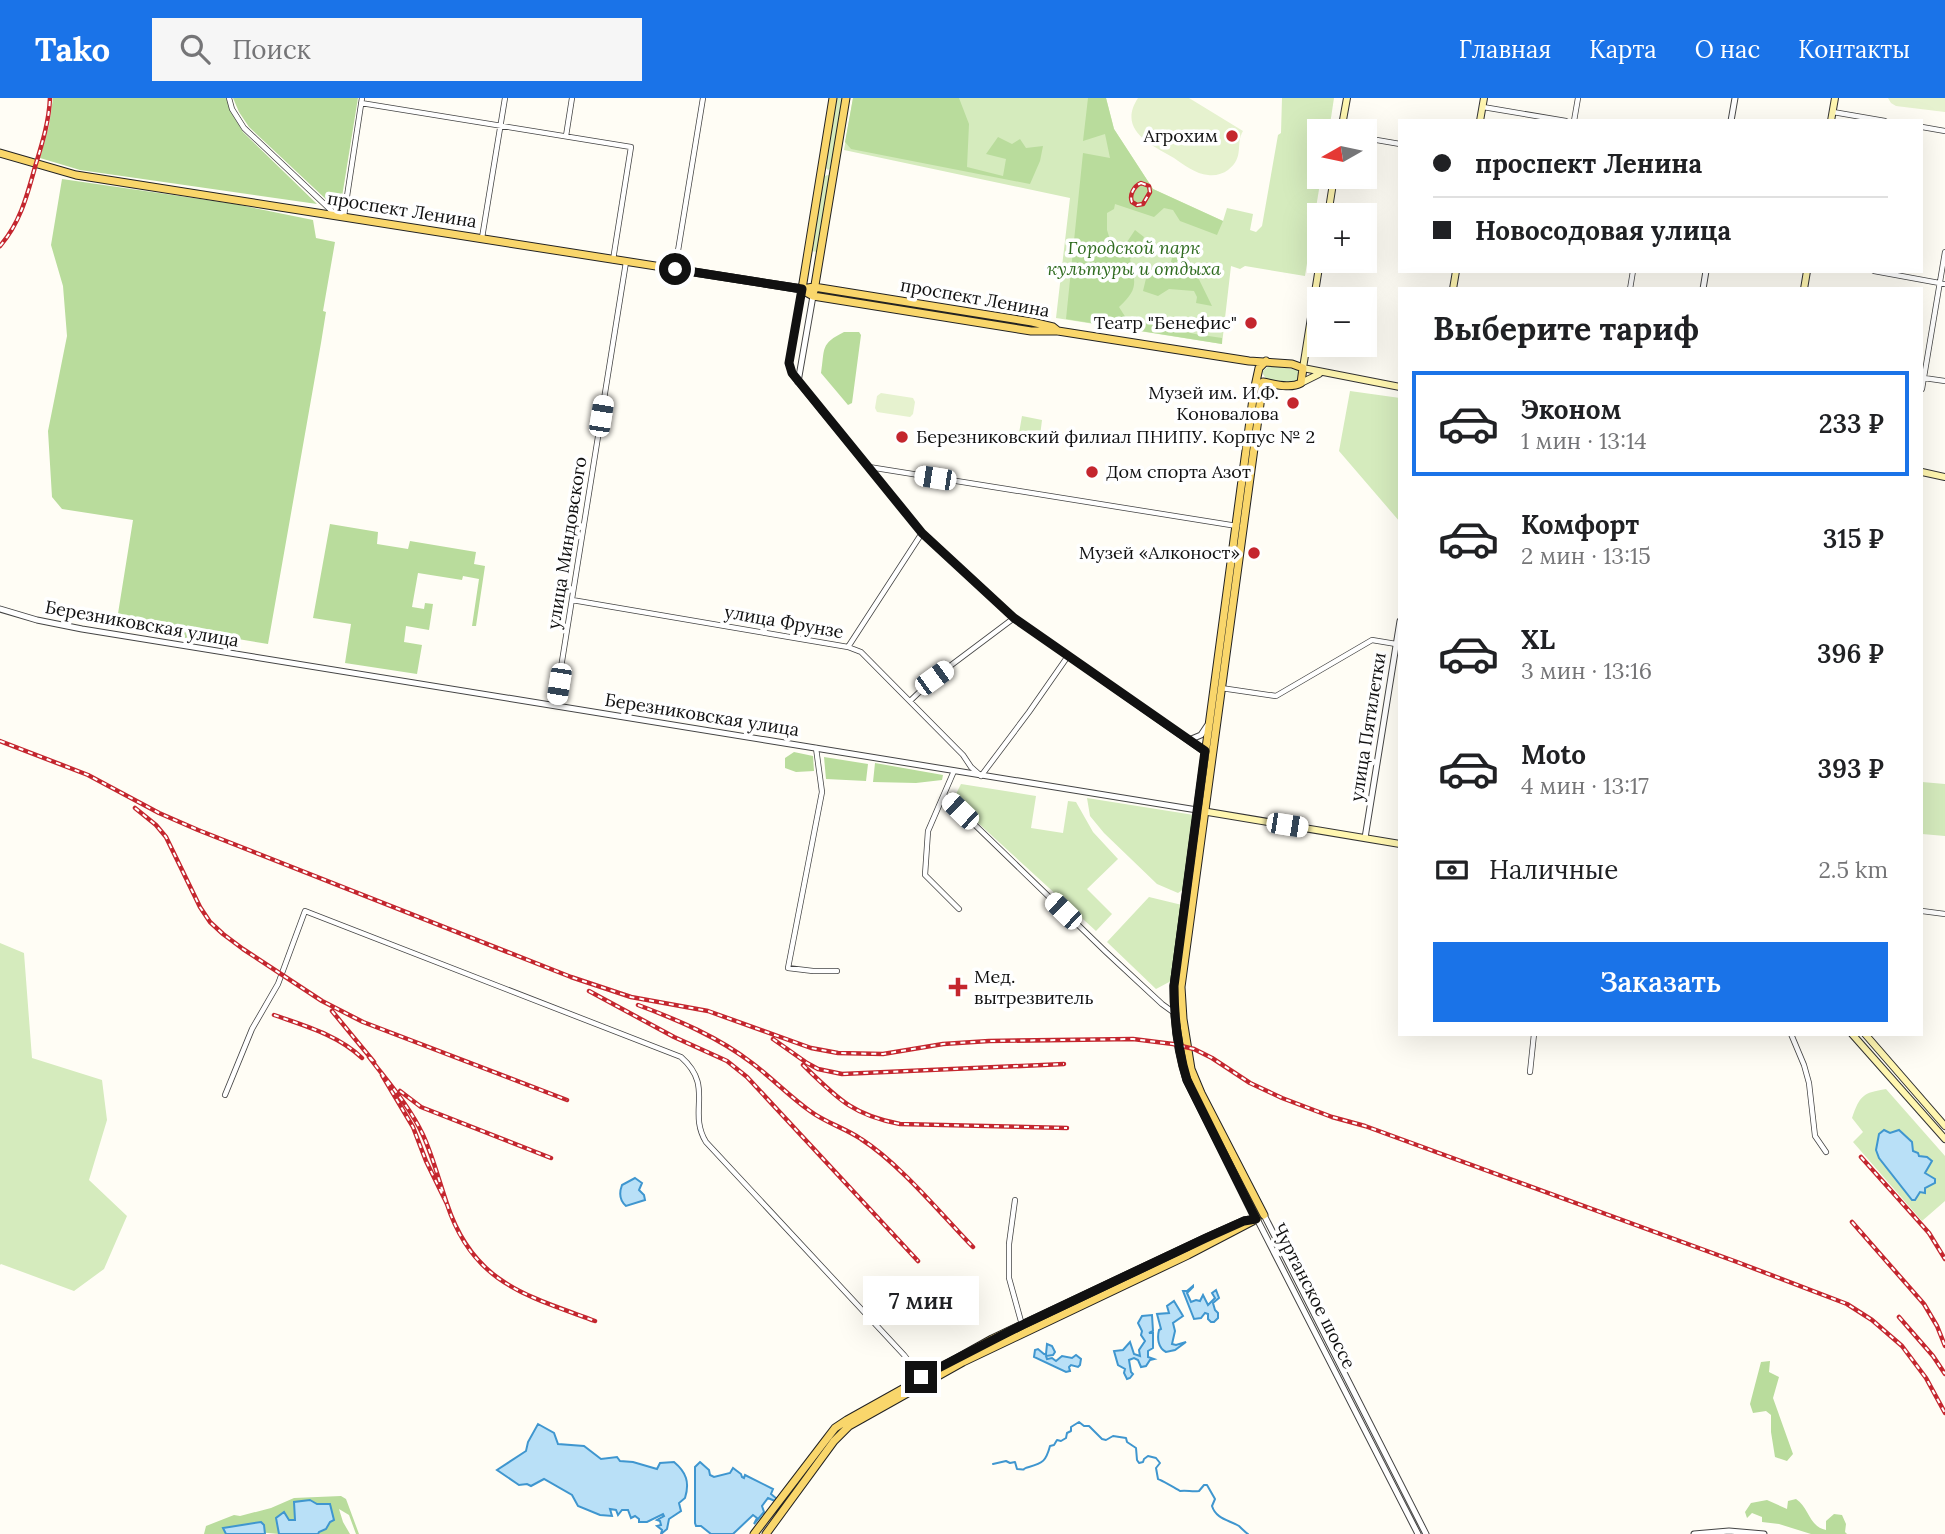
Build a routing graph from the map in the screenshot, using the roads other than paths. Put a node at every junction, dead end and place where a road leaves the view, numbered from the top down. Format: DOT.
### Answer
graph roads {
  1 [pos="229,98"];
  2 [pos="505,98"];
  3 [pos="572,98"];
  4 [pos="703,98"];
  5 [pos="833,98"];
  6 [pos="846,98"];
  7 [pos="1347,98"];
  8 [pos="1484,98"];
  9 [pos="1578,98"];
  10 [pos="1735,98"];
  11 [pos="1835,98"];
  12 [pos="362,100"];
  13 [pos="1483,107"];
  14 [pos="1833,112"];
  15 [pos="1344,119"];
  16 [pos="1480,119"];
  17 [pos="1554,119"];
  18 [pos="1574,119"];
  19 [pos="1731,119"];
  20 [pos="1831,119"];
  21 [pos="1873,119"];
  22 [pos="500,125"];
  23 [pos="1923,127"];
  24 [pos="1945,131"];
  25 [pos="566,136"];
  26 [pos="1377,140"];
  27 [pos="1398,144"];
  28 [pos="0,153"];
  29 [pos="340,216"];
  30 [pos="482,239"];
  31 [pos="1945,252"];
  32 [pos="613,260"];
  33 [pos="626,262"];
  34 [pos="675,269"];
  35 [pos="1318,273"];
  36 [pos="1884,273"];
  37 [pos="1942,284"];
  38 [pos="802,289"];
  39 [pos="814,291"];
  40 [pos="1249,361"];
  41 [pos="1266,361"];
  42 [pos="1303,368"];
  43 [pos="1257,372"];
  44 [pos="1328,373"];
  45 [pos="1924,378"];
  46 [pos="798,382"];
  47 [pos="1263,382"];
  48 [pos="1945,382"];
  49 [pos="1301,383"];
  50 [pos="1923,384"];
  51 [pos="1398,387"];
  52 [pos="868,467"];
  53 [pos="1923,472"];
  54 [pos="1945,477"];
  55 [pos="1239,527"];
  56 [pos="922,533"];
  57 [pos="572,600"];
  58 [pos="0,609"];
  59 [pos="1014,618"];
  60 [pos="1398,632"];
  61 [pos="1396,644"];
  62 [pos="848,648"];
  63 [pos="1068,656"];
  64 [pos="1221,688"];
  65 [pos="910,701"];
  66 [pos="555,705"];
  67 [pos="1209,724"];
  68 [pos="1189,740"];
  69 [pos="816,748"];
  70 [pos="1208,754"];
  71 [pos="954,771"];
  72 [pos="981,776"];
  73 [pos="944,795"];
  74 [pos="1201,811"];
  75 [pos="1365,838"];
  76 [pos="1398,844"];
  77 [pos="959,909"];
  78 [pos="1923,911"];
  79 [pos="1945,914"];
  80 [pos="837,971"];
  81 [pos="1174,1013"];
  82 [pos="1183,1019"];
  83 [pos="1534,1036"];
  84 [pos="1792,1036"];
  85 [pos="1854,1036"];
  86 [pos="1867,1036"];
  87 [pos="1530,1072"];
  88 [pos="225,1095"];
  89 [pos="1945,1126"];
  90 [pos="1945,1139"];
  91 [pos="1826,1153"];
  92 [pos="1015,1200"];
  93 [pos="1260,1217"];
  94 [pos="1022,1325"];
  95 [pos="921,1377"];
  96 [pos="754,1534"];
  97 [pos="766,1534"];
  98 [pos="1418,1534"];
  99 [pos="1426,1534"];
  100 [pos="1694,1534"];
  101 [pos="1764,1534"];
  1 -- 29 [label="street"];
  2 -- 22 [label="street"];
  3 -- 25 [label="street"];
  4 -- 34 [label="street"];
  5 -- 38 [label="main road"];
  6 -- 39 [label="main road"];
  7 -- 15 [label="main road"];
  8 -- 13 [label="main road"];
  9 -- 18 [label="street"];
  10 -- 19 [label="street"];
  11 -- 14 [label="main road"];
  12 -- 22 [label="street"];
  12 -- 29 [label="street"];
  13 -- 16 [label="main road"];
  13 -- 17 [label="street"];
  14 -- 20 [label="main road"];
  14 -- 21 [label="street"];
  22 -- 25 [label="street"];
  22 -- 30 [label="street"];
  23 -- 24 [label="street"];
  25 -- 32 [label="street"];
  26 -- 27 [label="street"];
  28 -- 29 [label="main road, проспект Ленина"];
  29 -- 30 [label="main road, проспект Ленина"];
  30 -- 32 [label="main road, проспект Ленина"];
  31 -- 37 [label="street"];
  32 -- 33 [label="main road, проспект Ленина"];
  33 -- 34 [label="main road, проспект Ленина"];
  33 -- 57 [label="street, улица Миндовского"];
  34 -- 38 [label="main road, проспект Ленина"];
  35 -- 42 [label="main road"];
  36 -- 37 [label="street"];
  37 -- 45 [label="street"];
  38 -- 39 [label="main road, проспект Ленина"];
  38 -- 46 [label="street"];
  39 -- 40 [label="main road, проспект Ленина"];
  39 -- 46 [label="street"];
  40 -- 41 [label="main road, проспект Ленина"];
  40 -- 43 [label="main road"];
  41 -- 42 [label="main road, проспект Ленина"];
  41 -- 43 [label="main road"];
  42 -- 44 [label="main road, проспект Ленина"];
  42 -- 49 [label="main road"];
  43 -- 47 [label="main road"];
  43 -- 55 [label="main road"];
  44 -- 49 [label="main road"];
  44 -- 51 [label="main road, проспект Ленина"];
  45 -- 48 [label="street"];
  45 -- 50 [label="street"];
  46 -- 52 [label="street"];
  47 -- 49 [label="main road"];
  47 -- 55 [label="main road"];
  52 -- 55 [label="street"];
  52 -- 56 [label="street"];
  53 -- 54 [label="main road"];
  55 -- 64 [label="main road"];
  55 -- 67 [label="main road"];
  56 -- 59 [label="street"];
  56 -- 62 [label="street"];
  57 -- 62 [label="street, улица Фрунзе"];
  57 -- 66 [label="street, улица Миндовского"];
  58 -- 66 [label="street, Березниковская улица"];
  59 -- 63 [label="street"];
  59 -- 65 [label="street"];
  60 -- 61 [label="street, улица Пятилетки"];
  61 -- 64 [label="street"];
  61 -- 75 [label="street, улица Пятилетки"];
  62 -- 65 [label="street, улица Фрунзе"];
  63 -- 68 [label="street"];
  63 -- 72 [label="street"];
  64 -- 70 [label="main road"];
  65 -- 72 [label="street, улица Фрунзе"];
  66 -- 69 [label="street, Березниковская улица"];
  67 -- 68 [label="street"];
  67 -- 70 [label="main road"];
  68 -- 70 [label="street"];
  69 -- 71 [label="street, Березниковская улица"];
  69 -- 80 [label="street"];
  70 -- 74 [label="main road"];
  71 -- 72 [label="street, Березниковская улица"];
  71 -- 73 [label="street"];
  72 -- 74 [label="street, Березниковская улица"];
  73 -- 77 [label="street"];
  73 -- 81 [label="street"];
  74 -- 75 [label="main road, Березниковская улица"];
  74 -- 81 [label="main road, Чуртанское шоссе"];
  74 -- 82 [label="main road, Чуртанское шоссе"];
  75 -- 76 [label="main road, Березниковская улица"];
  78 -- 79 [label="street"];
  81 -- 82 [label="main road"];
  81 -- 93 [label="main road, Чуртанское шоссе"];
  82 -- 93 [label="main road, Чуртанское шоссе"];
  83 -- 87 [label="street"];
  84 -- 91 [label="street"];
  85 -- 90 [label="main road"];
  86 -- 89 [label="main road"];
  88 -- 95 [label="street"];
  92 -- 94 [label="street"];
  93 -- 94 [label="main road"];
  93 -- 97 [label="main road"];
  93 -- 98 [label="street, Чуртанское шоссе"];
  93 -- 99 [label="street, Чуртанское шоссе"];
  94 -- 95 [label="main road"];
  95 -- 96 [label="main road"];
  100 -- 101 [label="street"];
}
